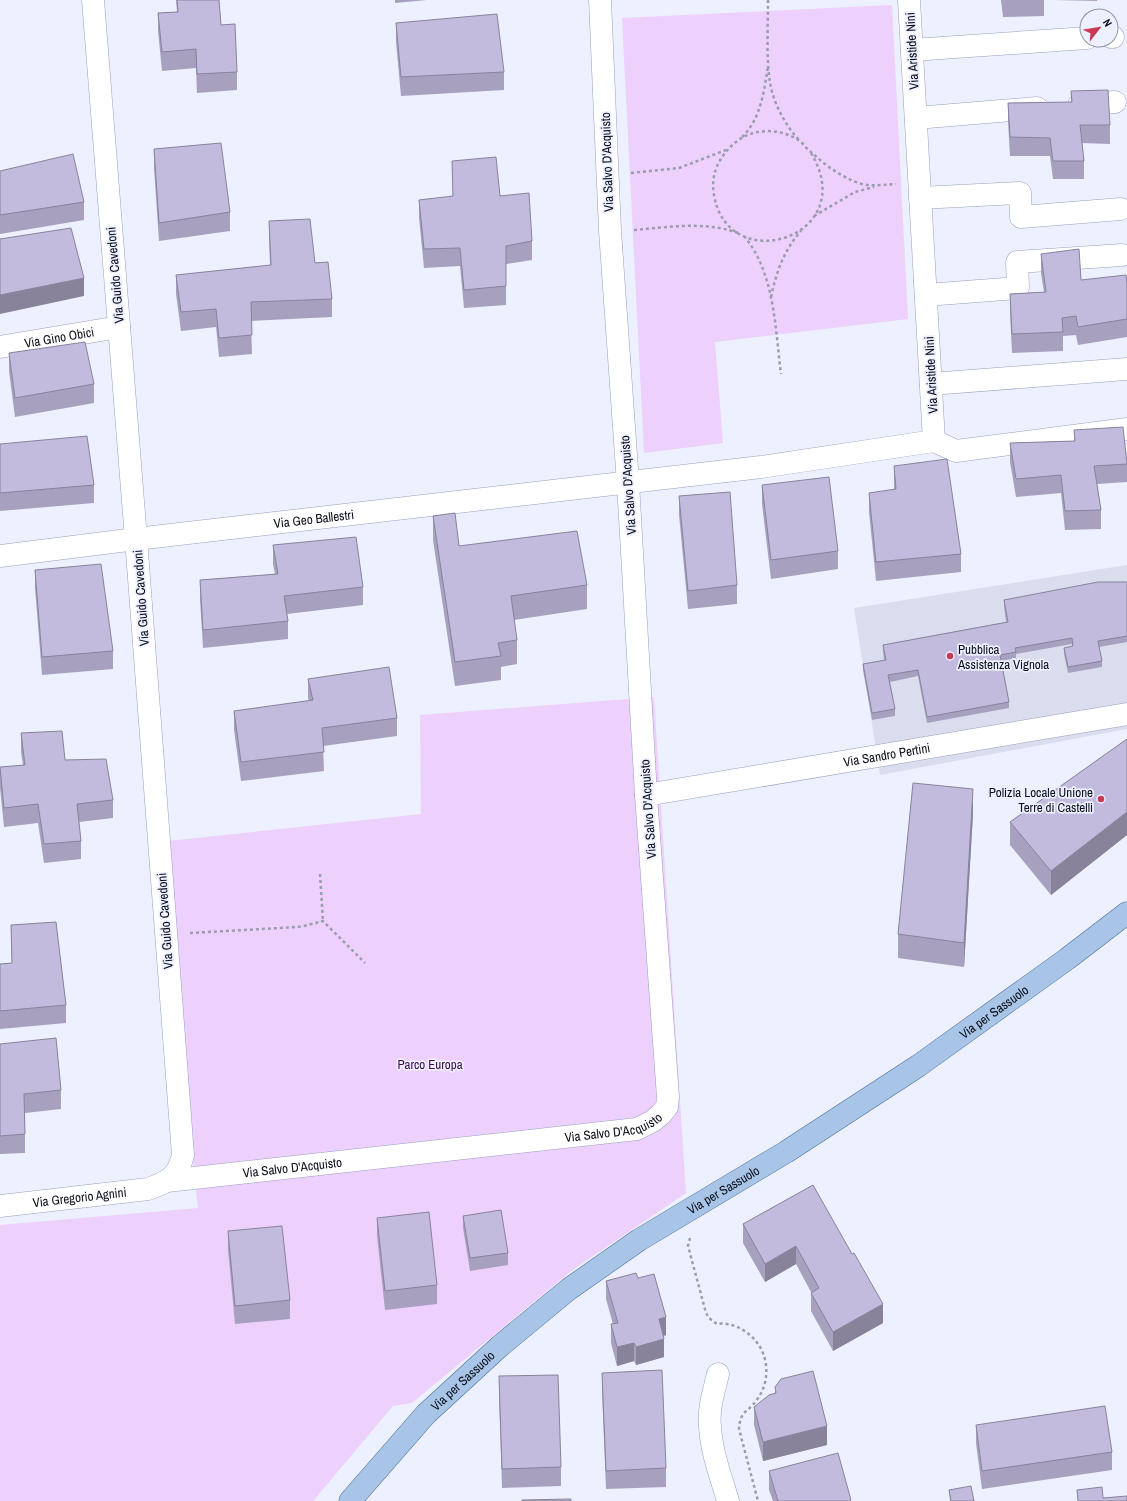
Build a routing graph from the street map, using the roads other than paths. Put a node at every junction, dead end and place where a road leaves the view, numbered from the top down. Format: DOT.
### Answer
graph roads {
  1 [pos="93,0"];
  2 [pos="600,0"];
  3 [pos="909,0"];
  4 [pos="1079,39"];
  5 [pos="912,50"];
  6 [pos="1116,102"];
  7 [pos="916,118"];
  8 [pos="920,190"];
  9 [pos="1122,209"];
  10 [pos="1122,255"];
  11 [pos="926,295"];
  12 [pos="119,328"];
  13 [pos="0,347"];
  14 [pos="1127,369"];
  15 [pos="931,384"];
  16 [pos="1127,429"];
  17 [pos="934,440"];
  18 [pos="628,483"];
  19 [pos="136,539"];
  20 [pos="0,556"];
  21 [pos="1127,714"];
  22 [pos="646,795"];
  23 [pos="1127,913"];
  24 [pos="163,1183"];
  25 [pos="0,1206"];
  26 [pos="718,1374"];
  27 [pos="350,1501"];
  28 [pos="728,1501"];
  1 -- 12 [label="street, Via Guido Cavedoni"];
  2 -- 18 [label="street, Via Salvo D'Acquisto"];
  3 -- 5 [label="street, Via Aristide Nini"];
  4 -- 5 [label="street"];
  5 -- 7 [label="street, Via Aristide Nini"];
  6 -- 7 [label="street"];
  7 -- 8 [label="street, Via Aristide Nini"];
  8 -- 9 [label="street"];
  8 -- 11 [label="street, Via Aristide Nini"];
  10 -- 11 [label="street"];
  11 -- 15 [label="street, Via Aristide Nini"];
  12 -- 13 [label="street, Via Gino Obici"];
  12 -- 19 [label="street, Via Guido Cavedoni"];
  14 -- 15 [label="street"];
  15 -- 17 [label="street, Via Aristide Nini"];
  16 -- 17 [label="street"];
  17 -- 18 [label="street"];
  18 -- 19 [label="street, Via Geo Ballestri"];
  18 -- 22 [label="street, Via Salvo D'Acquisto"];
  19 -- 20 [label="street, Via Geo Ballestri"];
  19 -- 24 [label="street, Via Guido Cavedoni"];
  21 -- 22 [label="street, Via Sandro Pertini"];
  22 -- 24 [label="street, Via Salvo D'Acquisto"];
  23 -- 27 [label="main road, Via per Sassuolo"];
  24 -- 25 [label="street, Via Gregorio Agnini"];
  26 -- 28 [label="street"];
}
